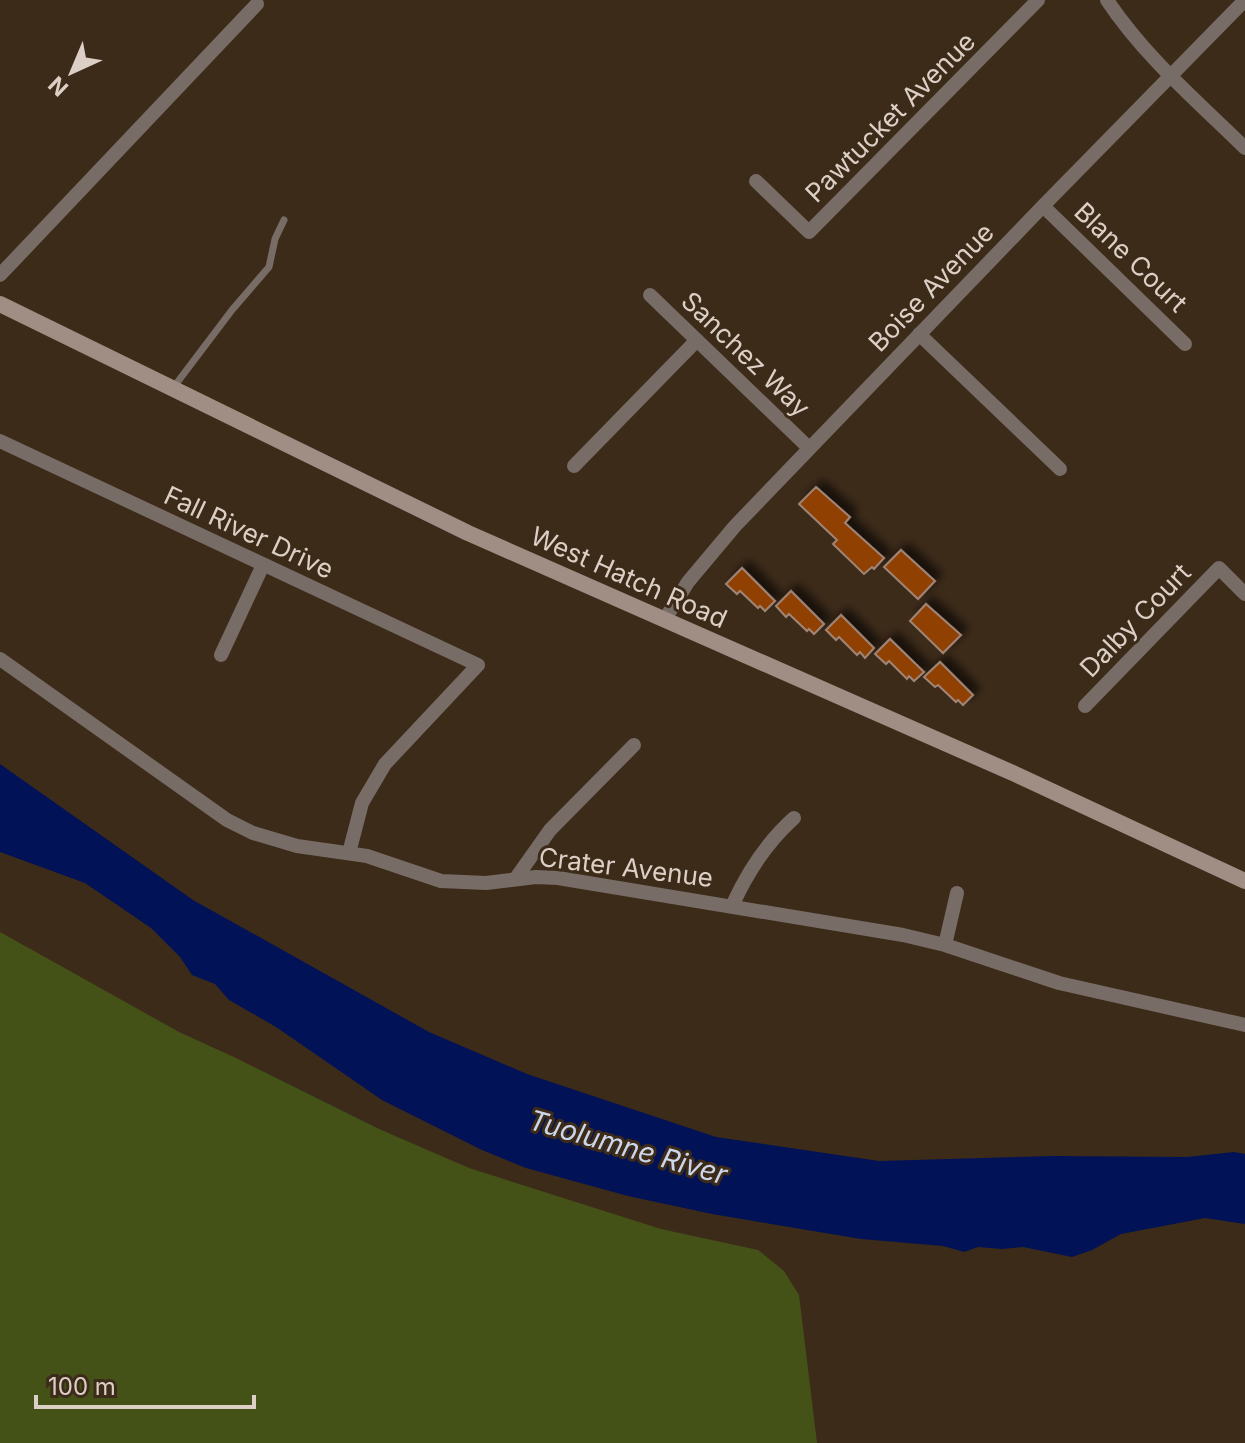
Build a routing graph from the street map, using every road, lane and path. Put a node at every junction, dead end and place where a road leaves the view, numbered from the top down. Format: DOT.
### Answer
graph roads {
  1 [pos="1038,0"];
  2 [pos="1107,0"];
  3 [pos="1245,0"];
  4 [pos="257,4"];
  5 [pos="1170,75"];
  6 [pos="1245,148"];
  7 [pos="756,181"];
  8 [pos="1043,206"];
  9 [pos="284,220"];
  10 [pos="0,275"];
  11 [pos="650,295"];
  12 [pos="0,304"];
  13 [pos="919,334"];
  14 [pos="697,340"];
  15 [pos="1185,344"];
  16 [pos="173,388"];
  17 [pos="0,441"];
  18 [pos="809,448"];
  19 [pos="574,466"];
  20 [pos="1060,469"];
  21 [pos="263,565"];
  22 [pos="1245,594"];
  23 [pos="665,619"];
  24 [pos="221,655"];
  25 [pos="0,659"];
  26 [pos="1085,706"];
  27 [pos="634,745"];
  28 [pos="794,818"];
  29 [pos="349,853"];
  30 [pos="516,878"];
  31 [pos="1245,881"];
  32 [pos="957,893"];
  33 [pos="733,904"];
  34 [pos="945,945"];
  35 [pos="1245,1025"];
  1 -- 7 [label="street, Pawtucket Avenue"];
  2 -- 5 [label="street"];
  3 -- 5 [label="street, Boise Avenue"];
  4 -- 10 [label="street"];
  5 -- 6 [label="street"];
  5 -- 8 [label="street, Boise Avenue"];
  8 -- 13 [label="street, Boise Avenue"];
  8 -- 15 [label="street, Blane Court"];
  9 -- 16 [label="lane"];
  11 -- 14 [label="street, Sanchez Way"];
  12 -- 16 [label="main road, West Hatch Road"];
  13 -- 18 [label="street, Boise Avenue"];
  13 -- 20 [label="street"];
  14 -- 18 [label="street, Sanchez Way"];
  14 -- 19 [label="street"];
  16 -- 23 [label="main road, West Hatch Road"];
  17 -- 21 [label="street, Fall River Drive"];
  18 -- 23 [label="street, Boise Avenue"];
  21 -- 24 [label="street"];
  21 -- 29 [label="street, Fall River Drive"];
  22 -- 26 [label="street, Dalby Court"];
  23 -- 31 [label="main road, West Hatch Road"];
  25 -- 29 [label="street, Crater Avenue"];
  27 -- 30 [label="street"];
  28 -- 33 [label="street"];
  29 -- 30 [label="street, Crater Avenue"];
  30 -- 33 [label="street, Crater Avenue"];
  32 -- 34 [label="street"];
  33 -- 34 [label="street, Crater Avenue"];
  34 -- 35 [label="street, Crater Avenue"];
}
